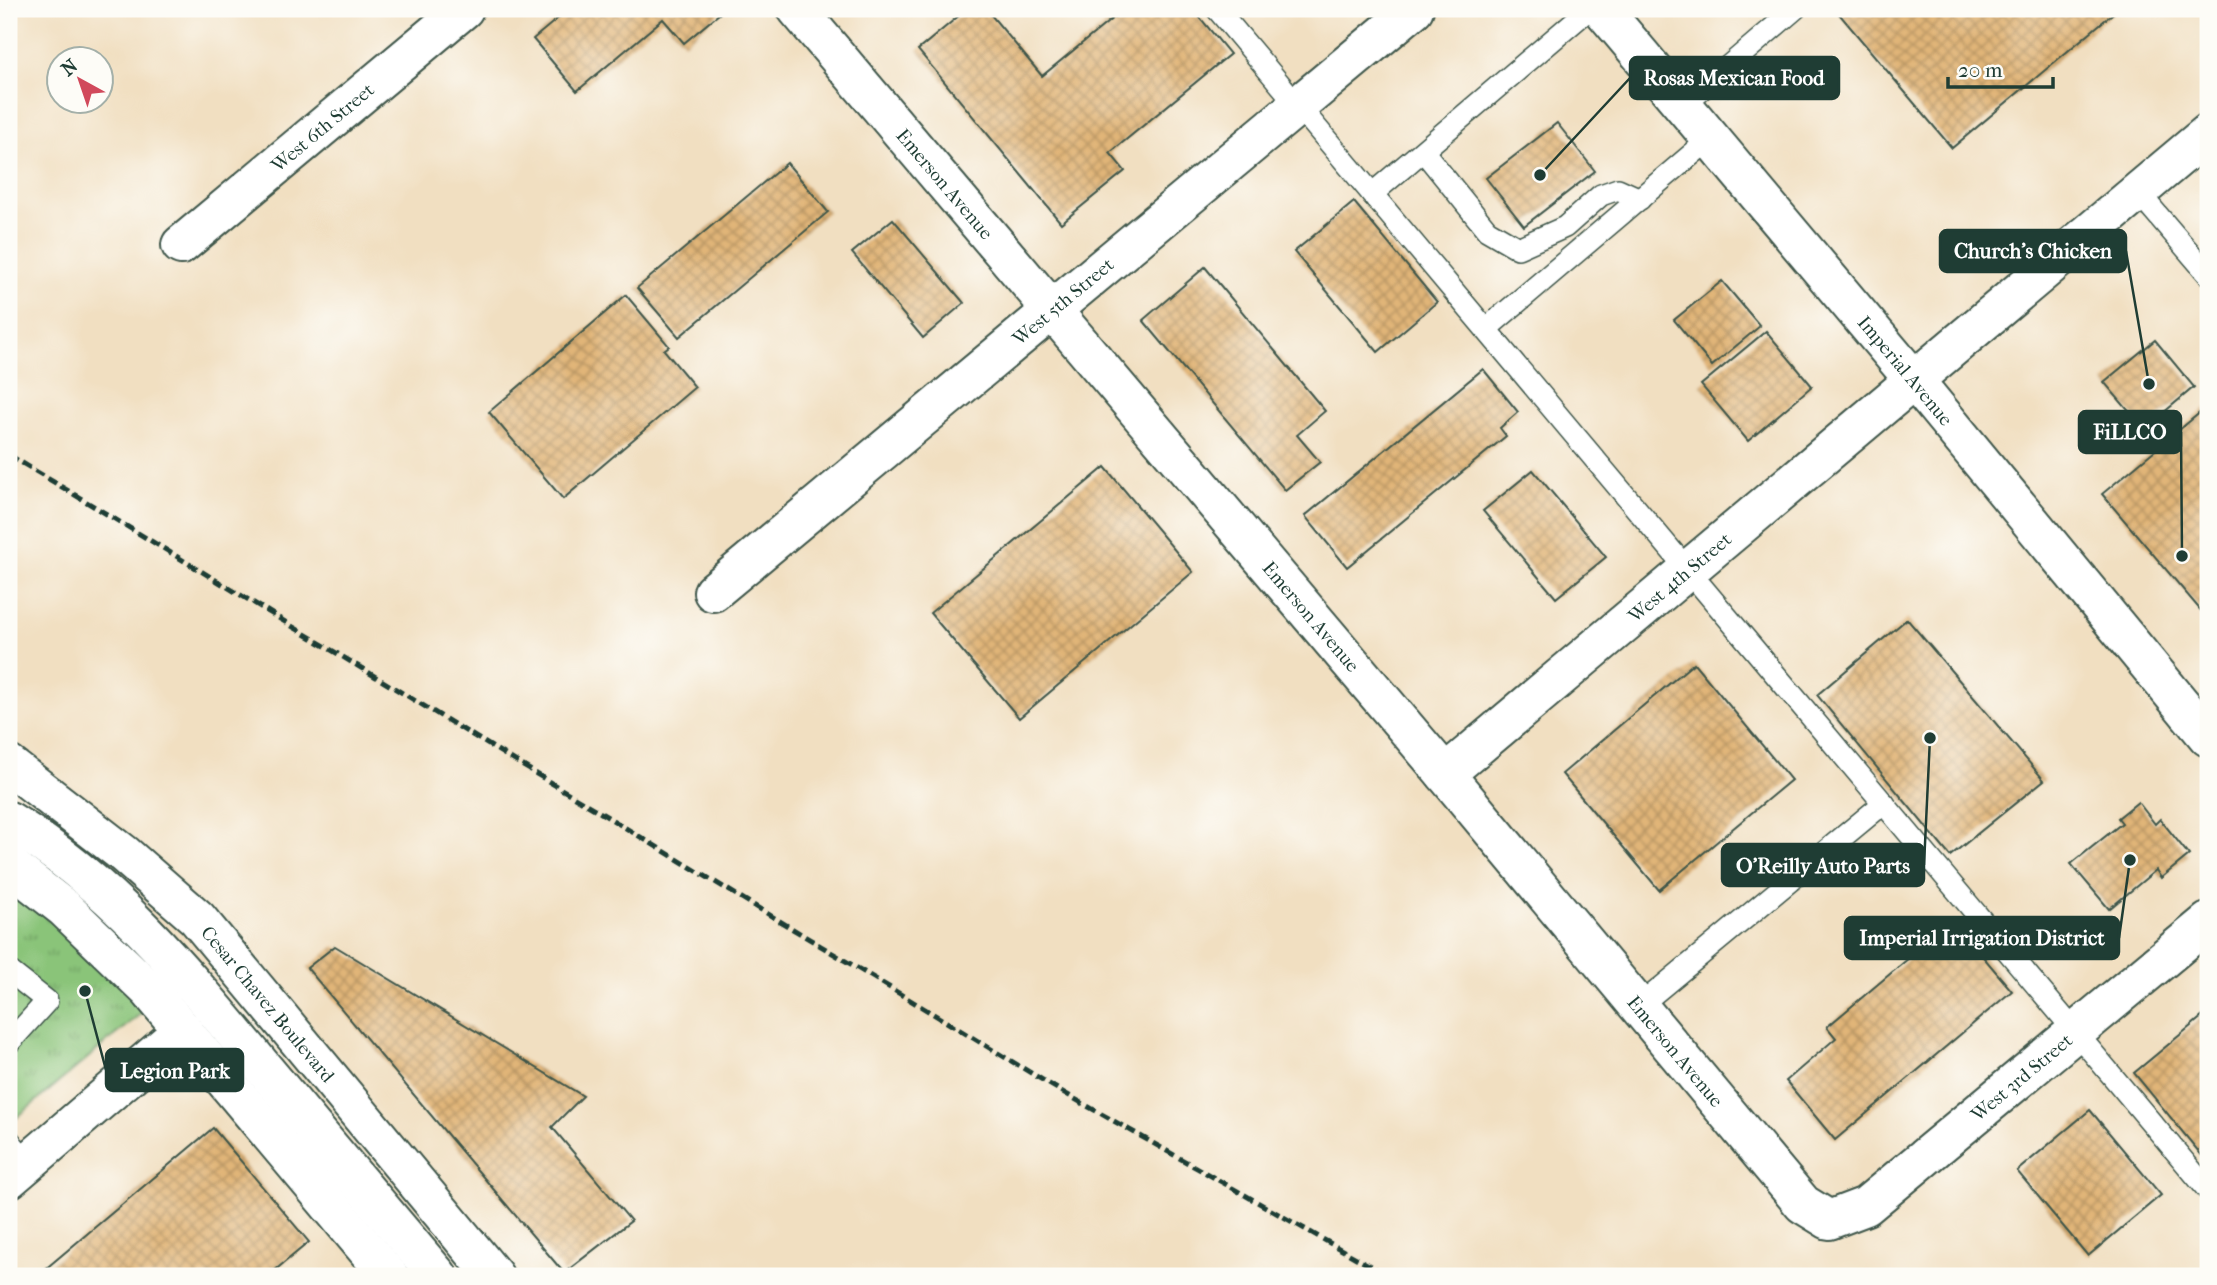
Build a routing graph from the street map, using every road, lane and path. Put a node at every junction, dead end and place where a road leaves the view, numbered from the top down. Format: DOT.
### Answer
graph roads {
  1 [pos="464,9"];
  2 [pos="797,9"];
  3 [pos="1217,9"];
  4 [pos="1414,9"];
  5 [pos="1589,9"];
  6 [pos="1602,9"];
  7 [pos="1795,9"];
  8 [pos="1683,105"];
  9 [pos="1298,106"];
  10 [pos="2208,133"];
  11 [pos="1711,138"];
  12 [pos="1424,152"];
  13 [pos="2138,192"];
  14 [pos="1372,194"];
  15 [pos="1640,199"];
  16 [pos="181,245"];
  17 [pos="2208,274"];
  18 [pos="1051,311"];
  19 [pos="1486,329"];
  20 [pos="1913,379"];
  21 [pos="1688,569"];
  22 [pos="713,592"];
  23 [pos="2208,737"];
  24 [pos="9,765"];
  25 [pos="1445,774"];
  26 [pos="1884,803"];
  27 [pos="9,821"];
  28 [pos="9,865"];
  29 [pos="2208,922"];
  30 [pos="9,971"];
  31 [pos="1639,1006"];
  32 [pos="183,1030"];
  33 [pos="2076,1032"];
  34 [pos="9,1043"];
  35 [pos="15,1161"];
  36 [pos="2208,1190"];
  37 [pos="1829,1220"];
  38 [pos="389,1276"];
  39 [pos="438,1276"];
  40 [pos="494,1276"];
  1 -- 16 [label="main road, West 6th Street"];
  2 -- 18 [label="main road, Emerson Avenue"];
  3 -- 9 [label="lane"];
  4 -- 9 [label="main road, West 5th Street"];
  5 -- 12 [label="lane"];
  6 -- 8 [label="main road, Imperial Avenue"];
  7 -- 8 [label="lane"];
  8 -- 11 [label="main road, Imperial Avenue"];
  9 -- 14 [label="lane"];
  9 -- 18 [label="main road, West 5th Street"];
  10 -- 13 [label="main road, West 4th Street"];
  11 -- 15 [label="lane"];
  11 -- 20 [label="main road, Imperial Avenue"];
  12 -- 14 [label="lane"];
  12 -- 15 [label="lane"];
  13 -- 17 [label="lane"];
  13 -- 20 [label="main road, West 4th Street"];
  14 -- 19 [label="lane"];
  15 -- 19 [label="lane"];
  18 -- 22 [label="main road, West 5th Street"];
  18 -- 25 [label="main road, Emerson Avenue"];
  19 -- 21 [label="lane"];
  20 -- 21 [label="main road, West 4th Street"];
  20 -- 23 [label="main road, Imperial Avenue"];
  21 -- 25 [label="main road, West 4th Street"];
  21 -- 26 [label="lane"];
  24 -- 40 [label="main road, Cesar Chavez Boulevard"];
  25 -- 31 [label="main road, Emerson Avenue"];
  26 -- 31 [label="lane"];
  26 -- 33 [label="lane"];
  27 -- 39 [label="main road"];
  28 -- 32 [label="main road"];
  29 -- 33 [label="main road, West 3rd Street"];
  30 -- 34 [label="lane"];
  31 -- 37 [label="main road, Emerson Avenue"];
  32 -- 35 [label="main road"];
  32 -- 38 [label="main road"];
  33 -- 36 [label="lane"];
  33 -- 37 [label="main road, West 3rd Street"];
}
